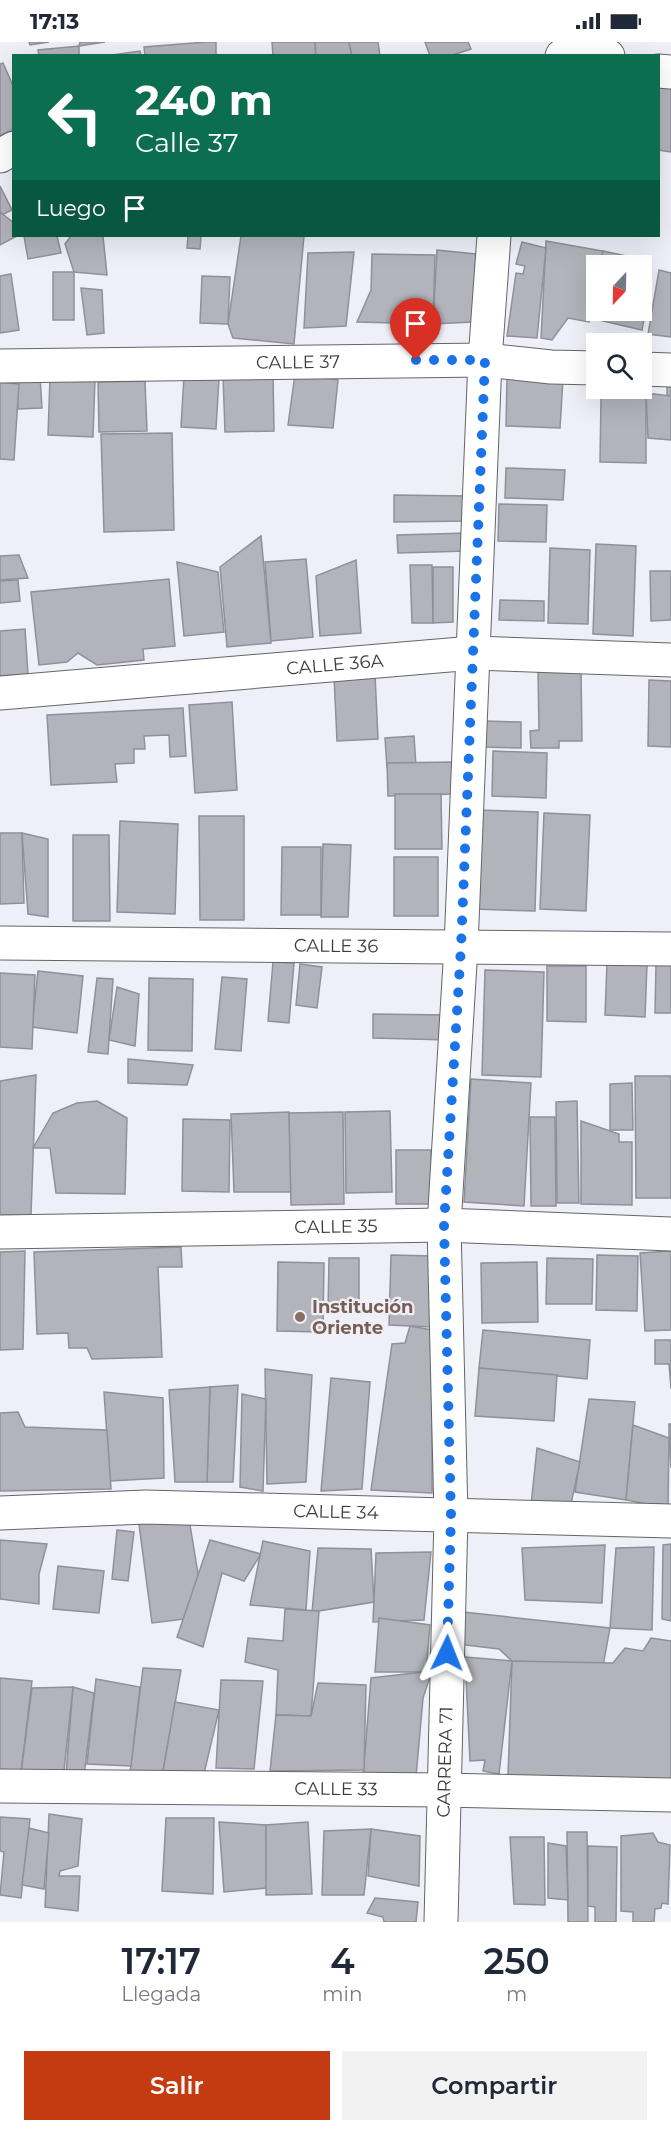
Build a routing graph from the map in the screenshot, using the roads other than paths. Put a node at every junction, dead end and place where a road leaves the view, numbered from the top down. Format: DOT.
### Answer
graph roads {
  1 [pos="494,237"];
  2 [pos="485,360"];
  3 [pos="0,366"];
  4 [pos="586,368"];
  5 [pos="652,369"];
  6 [pos="671,370"];
  7 [pos="473,653"];
  8 [pos="671,660"];
  9 [pos="0,693"];
  10 [pos="0,944"];
  11 [pos="461,947"];
  12 [pos="671,950"];
  13 [pos="444,1225"];
  14 [pos="0,1232"];
  15 [pos="671,1233"];
  16 [pos="0,1513"];
  17 [pos="451,1516"];
  18 [pos="671,1521"];
  19 [pos="0,1786"];
  20 [pos="443,1790"];
  21 [pos="671,1795"];
  22 [pos="441,1922"];
  1 -- 2 [label="street, CARRERA 71"];
  2 -- 3 [label="street, CALLE 37"];
  2 -- 4 [label="street, CALLE 37"];
  2 -- 7 [label="street, CARRERA 71"];
  5 -- 6 [label="street"];
  7 -- 8 [label="street, CALLE 36A"];
  7 -- 9 [label="street, CALLE 36A"];
  7 -- 11 [label="street, CARRERA 71"];
  10 -- 11 [label="street, CALLE 36"];
  11 -- 12 [label="street, CALLE 36"];
  11 -- 13 [label="street, CARRERA 71"];
  13 -- 14 [label="street, CALLE 35"];
  13 -- 15 [label="street, CALLE 35"];
  13 -- 17 [label="street, CARRERA 71"];
  16 -- 17 [label="street, CALLE 34"];
  17 -- 18 [label="street, CALLE 34"];
  17 -- 20 [label="street, CARRERA 71"];
  19 -- 20 [label="street, CALLE 33"];
  20 -- 21 [label="street, CALLE 33"];
  20 -- 22 [label="street, CARRERA 71"];
}
